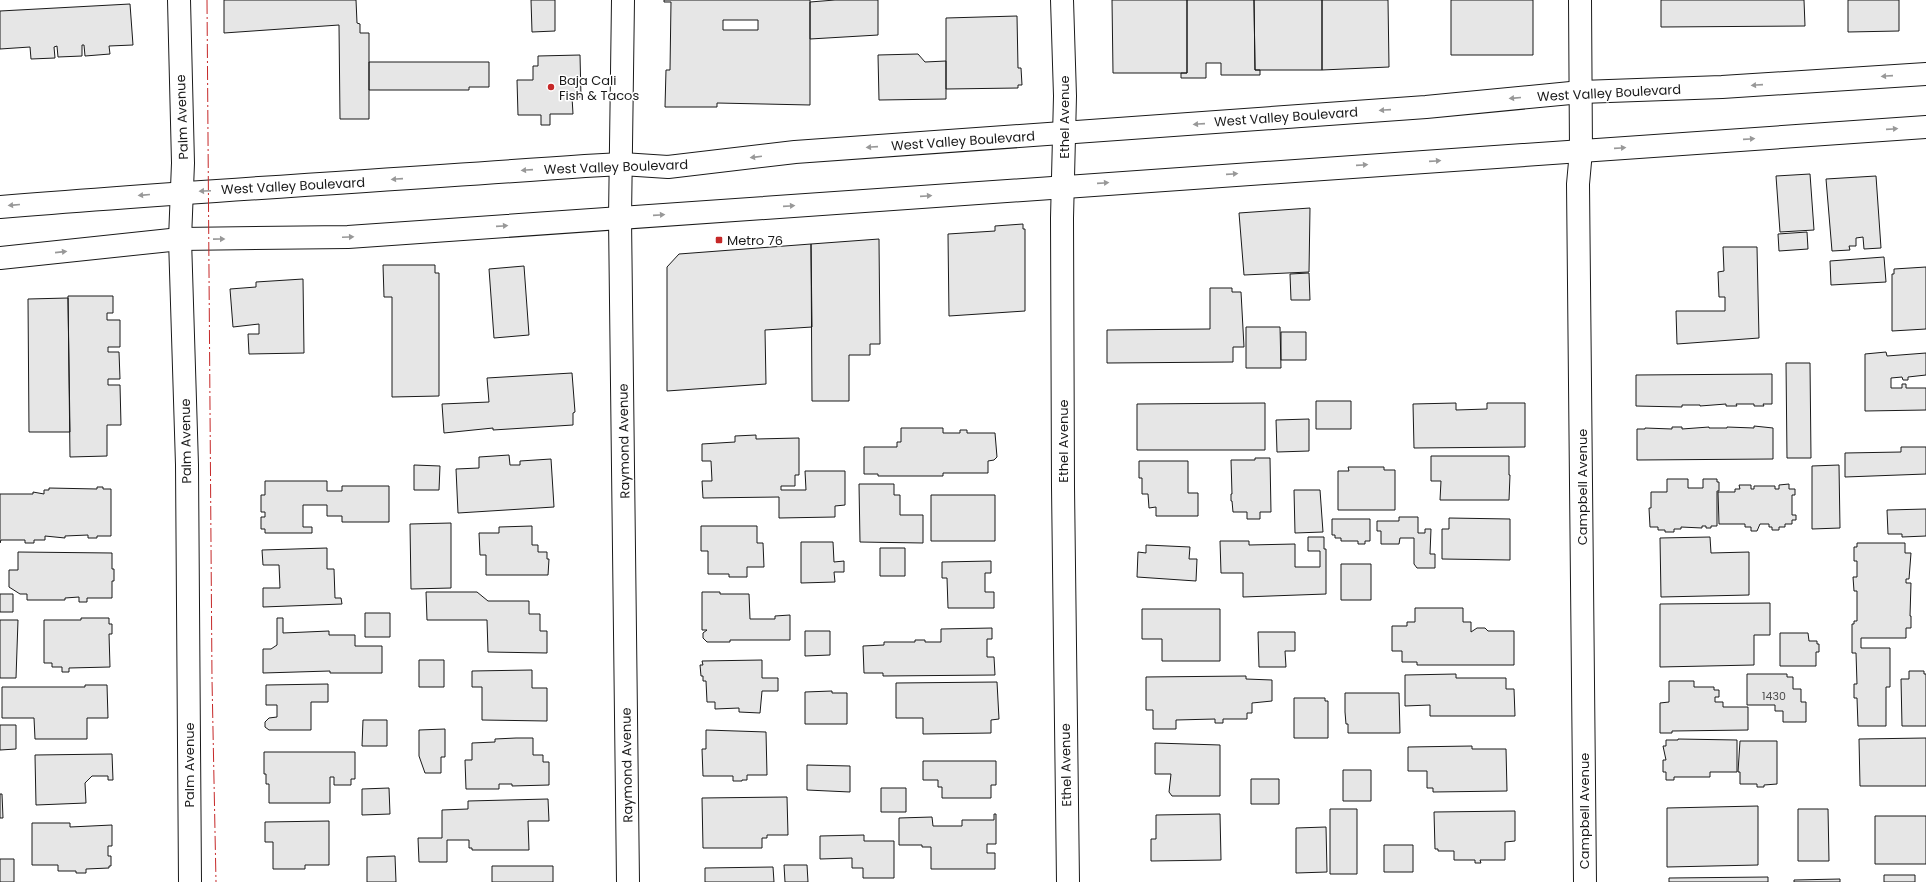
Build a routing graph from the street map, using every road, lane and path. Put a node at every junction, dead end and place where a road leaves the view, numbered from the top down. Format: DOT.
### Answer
graph roads {
  1 [pos="179,0"];
  2 [pos="623,0"];
  3 [pos="1062,0"];
  4 [pos="1580,0"];
  5 [pos="1926,74"];
  6 [pos="1581,92"];
  7 [pos="1926,127"];
  8 [pos="1064,134"];
  9 [pos="1581,151"];
  10 [pos="622,164"];
  11 [pos="1064,186"];
  12 [pos="182,192"];
  13 [pos="0,206"];
  14 [pos="620,218"];
  15 [pos="180,239"];
  16 [pos="0,258"];
  17 [pos="190,882"];
  18 [pos="628,882"];
  19 [pos="1068,882"];
  20 [pos="1585,882"];
  1 -- 12 [label="main road, Palm Avenue"];
  2 -- 10 [label="main road, Raymond Avenue"];
  3 -- 8 [label="main road, Ethel Avenue"];
  4 -- 6 [label="main road, Campbell Avenue"];
  5 -- 6 [label="main road, West Valley Boulevard, one-way"];
  6 -- 8 [label="main road, West Valley Boulevard, one-way"];
  6 -- 9 [label="main road, Campbell Avenue"];
  9 -- 7 [label="main road, one-way"];
  8 -- 10 [label="main road, West Valley Boulevard, one-way"];
  8 -- 11 [label="main road, Ethel Avenue"];
  11 -- 9 [label="main road, one-way"];
  9 -- 20 [label="main road, Campbell Avenue"];
  10 -- 12 [label="main road, West Valley Boulevard, one-way"];
  10 -- 14 [label="main road, Raymond Avenue"];
  14 -- 11 [label="main road, one-way"];
  11 -- 19 [label="main road, Ethel Avenue"];
  12 -- 13 [label="main road, West Valley Boulevard, one-way"];
  12 -- 15 [label="main road, Palm Avenue"];
  15 -- 14 [label="main road, one-way"];
  14 -- 18 [label="main road, Raymond Avenue"];
  16 -- 15 [label="main road, one-way"];
  15 -- 17 [label="main road, Palm Avenue"];
}
